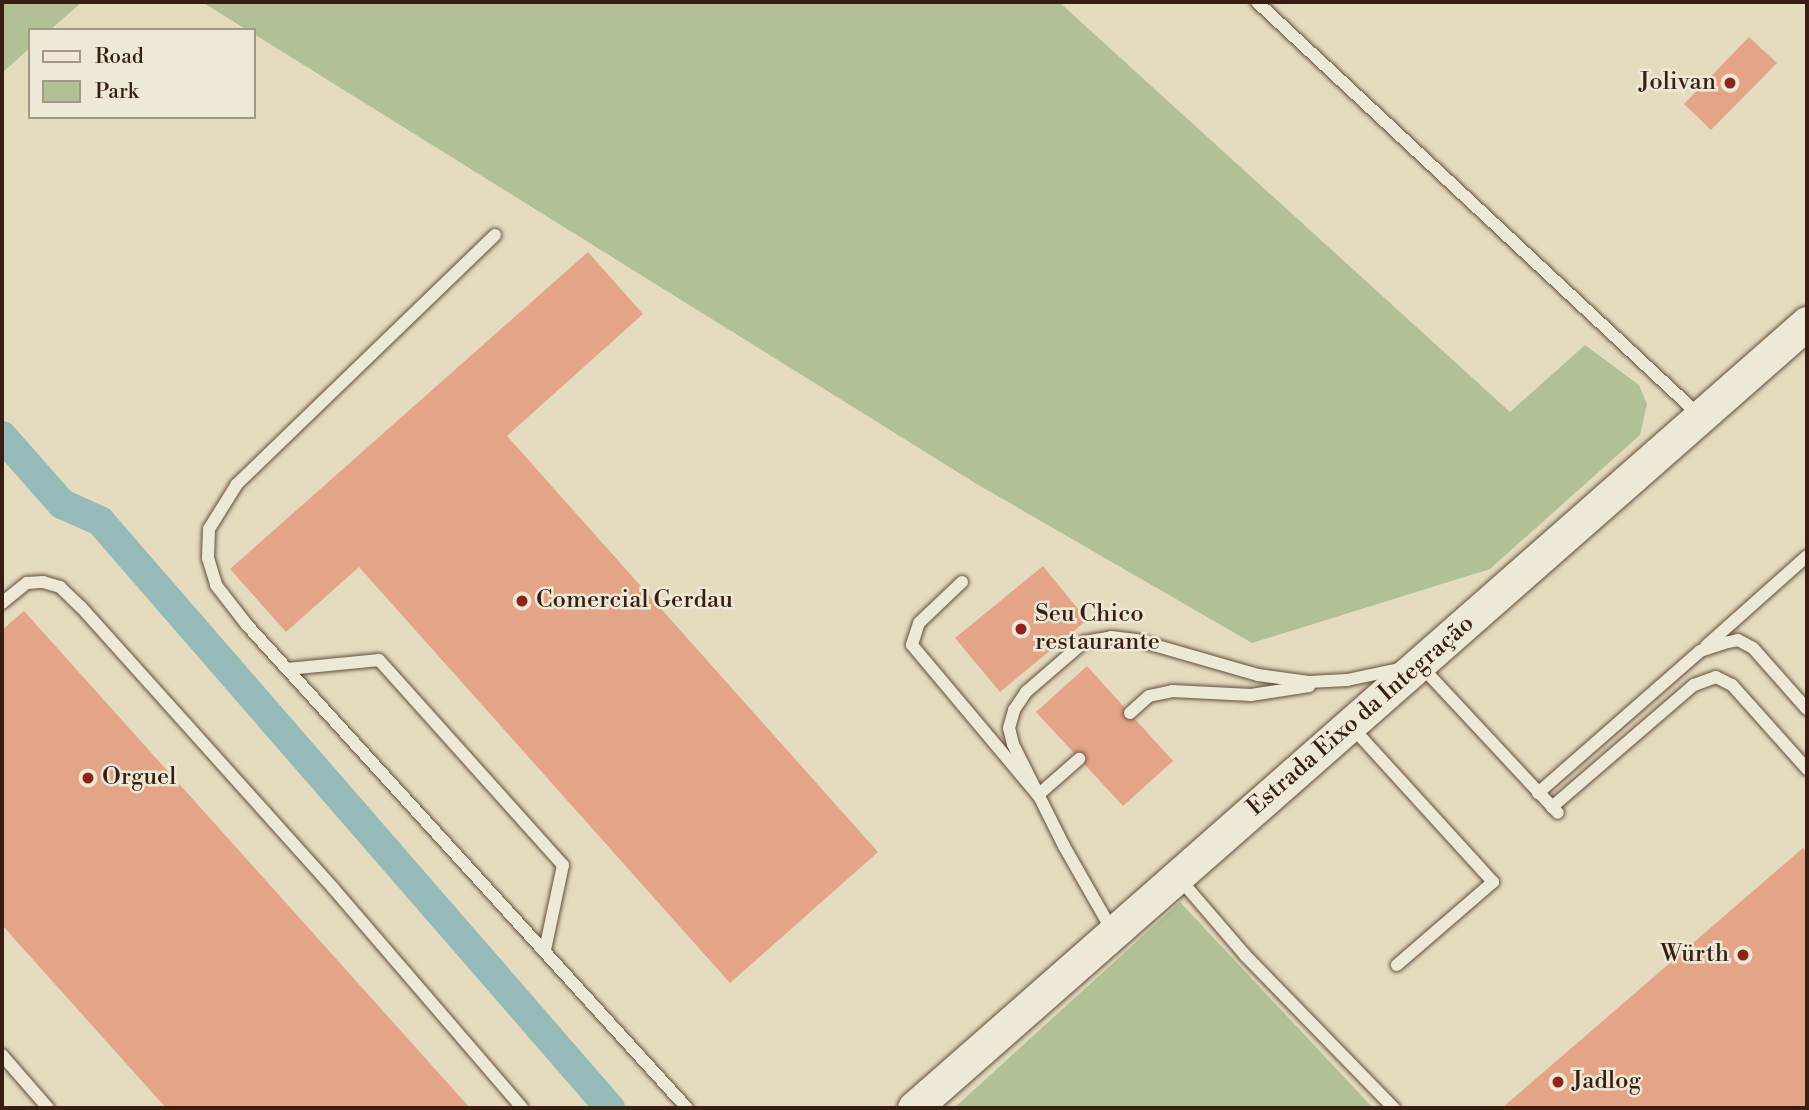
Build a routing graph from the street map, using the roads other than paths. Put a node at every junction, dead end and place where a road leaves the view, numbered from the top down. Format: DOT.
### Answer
graph roads {
  1 [pos="1257,2"];
  2 [pos="495,235"];
  3 [pos="1807,323"];
  4 [pos="1702,418"];
  5 [pos="1807,556"];
  6 [pos="962,582"];
  7 [pos="2,603"];
  8 [pos="1700,651"];
  9 [pos="1420,665"];
  10 [pos="288,669"];
  11 [pos="1347,680"];
  12 [pos="1807,709"];
  13 [pos="1130,713"];
  14 [pos="1350,726"];
  15 [pos="1079,759"];
  16 [pos="1807,769"];
  17 [pos="1538,793"];
  18 [pos="1038,795"];
  19 [pos="1178,877"];
  20 [pos="1114,933"];
  21 [pos="545,950"];
  22 [pos="1397,965"];
  23 [pos="2,1055"];
  24 [pos="48,1108"];
  25 [pos="523,1108"];
  26 [pos="687,1108"];
  27 [pos="914,1108"];
  28 [pos="1394,1108"];
  1 -- 4 [label="lane"];
  2 -- 10 [label="lane"];
  3 -- 4 [label="main road, Estrada Eixo da Integração"];
  4 -- 9 [label="main road, Estrada Eixo da Integração"];
  5 -- 8 [label="lane"];
  6 -- 18 [label="lane"];
  7 -- 25 [label="lane"];
  8 -- 12 [label="lane"];
  8 -- 17 [label="lane"];
  9 -- 11 [label="lane"];
  9 -- 14 [label="main road, Estrada Eixo da Integração"];
  9 -- 17 [label="lane"];
  10 -- 21 [label="lane"];
  10 -- 21 [label="lane"];
  11 -- 13 [label="lane"];
  11 -- 18 [label="lane"];
  14 -- 19 [label="main road, Estrada Eixo da Integração"];
  14 -- 22 [label="lane"];
  15 -- 18 [label="lane"];
  16 -- 17 [label="lane"];
  18 -- 20 [label="lane"];
  19 -- 20 [label="main road, Estrada Eixo da Integração"];
  19 -- 28 [label="lane"];
  20 -- 27 [label="main road, Estrada Eixo da Integração"];
  21 -- 26 [label="lane"];
  23 -- 24 [label="lane"];
}
